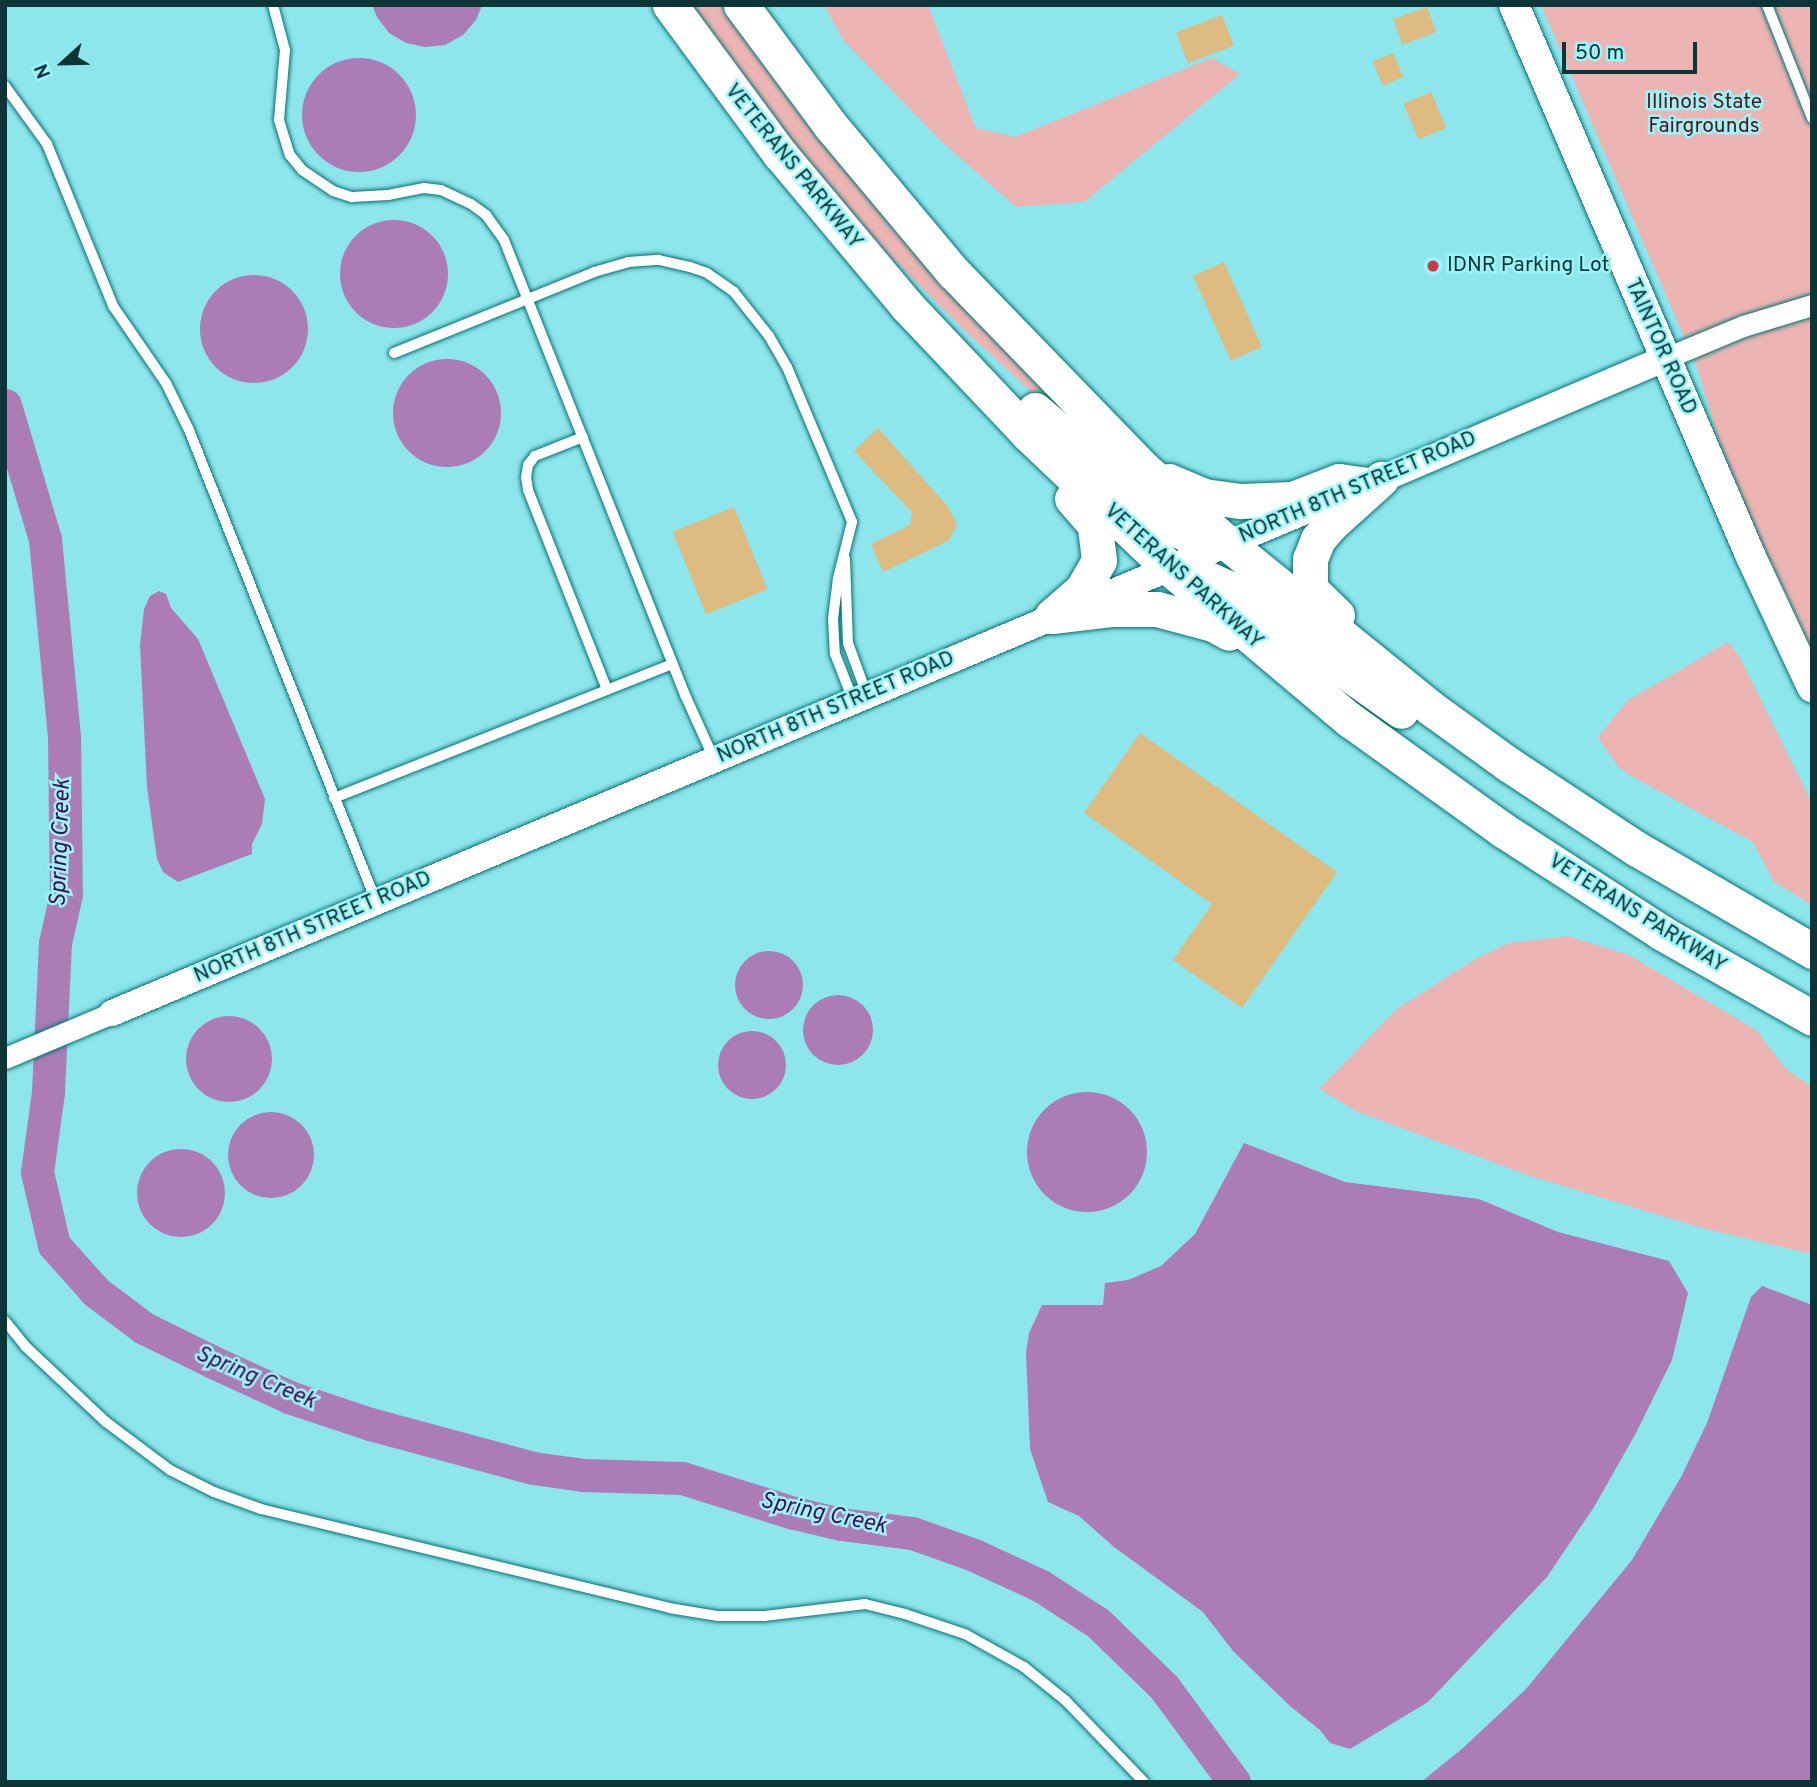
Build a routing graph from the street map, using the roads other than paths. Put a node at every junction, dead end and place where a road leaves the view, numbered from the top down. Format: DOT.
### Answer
graph roads {
  1 [pos="272,5"];
  2 [pos="670,5"];
  3 [pos="741,5"];
  4 [pos="1514,5"];
  5 [pos="1768,5"];
  6 [pos="5,86"];
  7 [pos="1812,118"];
  8 [pos="528,299"];
  9 [pos="1812,305"];
  10 [pos="907,306"];
  11 [pos="930,333"];
  12 [pos="394,353"];
  13 [pos="1666,358"];
  14 [pos="583,437"];
  15 [pos="1144,469"];
  16 [pos="1375,482"];
  17 [pos="1227,543"];
  18 [pos="1168,567"];
  19 [pos="1052,616"];
  20 [pos="673,664"];
  21 [pos="1288,669"];
  22 [pos="1812,687"];
  23 [pos="607,690"];
  24 [pos="860,698"];
  25 [pos="714,759"];
  26 [pos="1508,764"];
  27 [pos="334,798"];
  28 [pos="1559,798"];
  29 [pos="376,901"];
  30 [pos="1812,951"];
  31 [pos="112,1013"];
  32 [pos="1812,1018"];
  33 [pos="5,1058"];
  34 [pos="5,1321"];
  35 [pos="1144,1782"];
  1 -- 8 [label="lane"];
  2 -- 10 [label="highway, VETERANS PARKWAY"];
  3 -- 15 [label="highway"];
  4 -- 13 [label="main road, TAINTOR ROAD"];
  5 -- 7 [label="lane"];
  6 -- 27 [label="lane"];
  8 -- 12 [label="lane"];
  8 -- 14 [label="lane"];
  8 -- 24 [label="lane"];
  9 -- 13 [label="street"];
  10 -- 11 [label="highway, VETERANS PARKWAY"];
  10 -- 17 [label="highway"];
  11 -- 18 [label="highway, VETERANS PARKWAY"];
  11 -- 19 [label="highway"];
  13 -- 16 [label="street, NORTH 8TH STREET ROAD"];
  13 -- 22 [label="main road, TAINTOR ROAD"];
  14 -- 20 [label="lane"];
  14 -- 23 [label="lane"];
  15 -- 16 [label="highway"];
  15 -- 17 [label="highway"];
  16 -- 17 [label="street, NORTH 8TH STREET ROAD"];
  16 -- 26 [label="highway"];
  17 -- 18 [label="street, NORTH 8TH STREET ROAD"];
  17 -- 26 [label="highway"];
  18 -- 19 [label="street, NORTH 8TH STREET ROAD"];
  18 -- 21 [label="highway, VETERANS PARKWAY"];
  18 -- 28 [label="highway"];
  19 -- 21 [label="highway"];
  19 -- 24 [label="street, NORTH 8TH STREET ROAD"];
  20 -- 23 [label="lane"];
  20 -- 25 [label="lane"];
  21 -- 32 [label="highway, VETERANS PARKWAY"];
  23 -- 27 [label="lane"];
  24 -- 25 [label="street, NORTH 8TH STREET ROAD"];
  25 -- 29 [label="street, NORTH 8TH STREET ROAD"];
  26 -- 28 [label="highway"];
  27 -- 29 [label="lane"];
  28 -- 30 [label="highway"];
  29 -- 31 [label="street, NORTH 8TH STREET ROAD"];
  31 -- 33 [label="street, NORTH 8TH STREET ROAD"];
  34 -- 35 [label="lane"];
}
